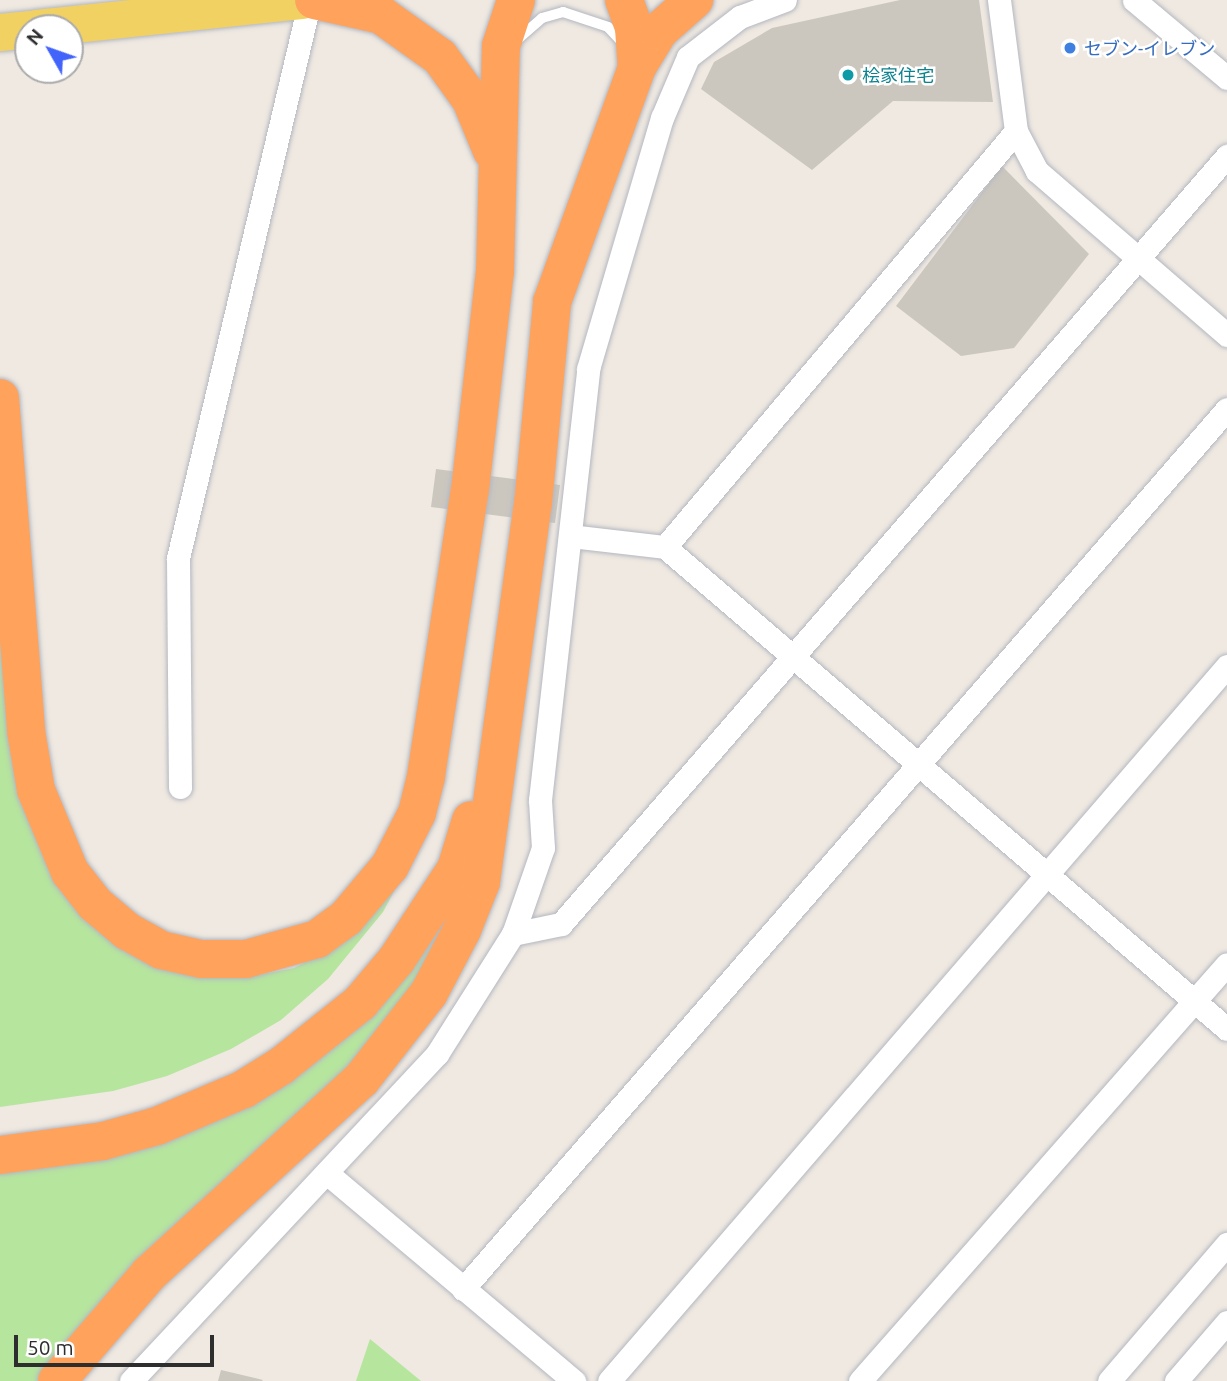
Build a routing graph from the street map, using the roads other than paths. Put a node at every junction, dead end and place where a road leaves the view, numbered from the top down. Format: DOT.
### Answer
graph roads {
  1 [pos="301,0"];
  2 [pos="312,0"];
  3 [pos="516,0"];
  4 [pos="624,0"];
  5 [pos="694,0"];
  6 [pos="785,0"];
  7 [pos="999,0"];
  8 [pos="1134,0"];
  9 [pos="84,23"];
  10 [pos="637,67"];
  11 [pos="500,76"];
  12 [pos="1227,78"];
  13 [pos="1016,131"];
  14 [pos="1227,156"];
  15 [pos="498,166"];
  16 [pos="1137,257"];
  17 [pos="1227,335"];
  18 [pos="0,398"];
  19 [pos="1227,409"];
  20 [pos="570,536"];
  21 [pos="665,547"];
  22 [pos="794,657"];
  23 [pos="1227,666"];
  24 [pos="436,708"];
  25 [pos="500,724"];
  26 [pos="917,763"];
  27 [pos="180,787"];
  28 [pos="1047,874"];
  29 [pos="513,934"];
  30 [pos="1227,964"];
  31 [pos="1195,1001"];
  32 [pos="1227,1029"];
  33 [pos="0,1133"];
  34 [pos="0,1155"];
  35 [pos="328,1174"];
  36 [pos="1227,1244"];
  37 [pos="463,1289"];
  38 [pos="1227,1322"];
  39 [pos="57,1381"];
  40 [pos="131,1381"];
  41 [pos="574,1381"];
  42 [pos="609,1381"];
  43 [pos="860,1381"];
  44 [pos="1109,1381"];
  45 [pos="1176,1381"];
  1 -- 9 [label="main road"];
  2 -- 15 [label="highway"];
  2 -- 27 [label="street"];
  3 -- 11 [label="highway"];
  4 -- 10 [label="highway"];
  5 -- 10 [label="highway"];
  6 -- 20 [label="street"];
  7 -- 13 [label="street"];
  8 -- 12 [label="street"];
  10 -- 11 [label="lane"];
  10 -- 25 [label="highway"];
  11 -- 15 [label="highway"];
  13 -- 16 [label="street"];
  13 -- 21 [label="street"];
  14 -- 16 [label="street"];
  15 -- 24 [label="highway"];
  16 -- 17 [label="street"];
  16 -- 22 [label="street"];
  18 -- 24 [label="highway"];
  19 -- 26 [label="street"];
  20 -- 21 [label="street"];
  20 -- 29 [label="street"];
  21 -- 22 [label="street"];
  22 -- 26 [label="street"];
  22 -- 29 [label="street"];
  23 -- 28 [label="street"];
  24 -- 33 [label="highway"];
  25 -- 34 [label="highway"];
  25 -- 39 [label="highway"];
  26 -- 28 [label="street"];
  26 -- 37 [label="street"];
  28 -- 31 [label="street"];
  28 -- 42 [label="street"];
  29 -- 35 [label="street"];
  30 -- 31 [label="street"];
  31 -- 32 [label="street"];
  31 -- 43 [label="street"];
  35 -- 37 [label="street"];
  35 -- 40 [label="street"];
  36 -- 44 [label="street"];
  37 -- 41 [label="street"];
  38 -- 45 [label="street"];
}
